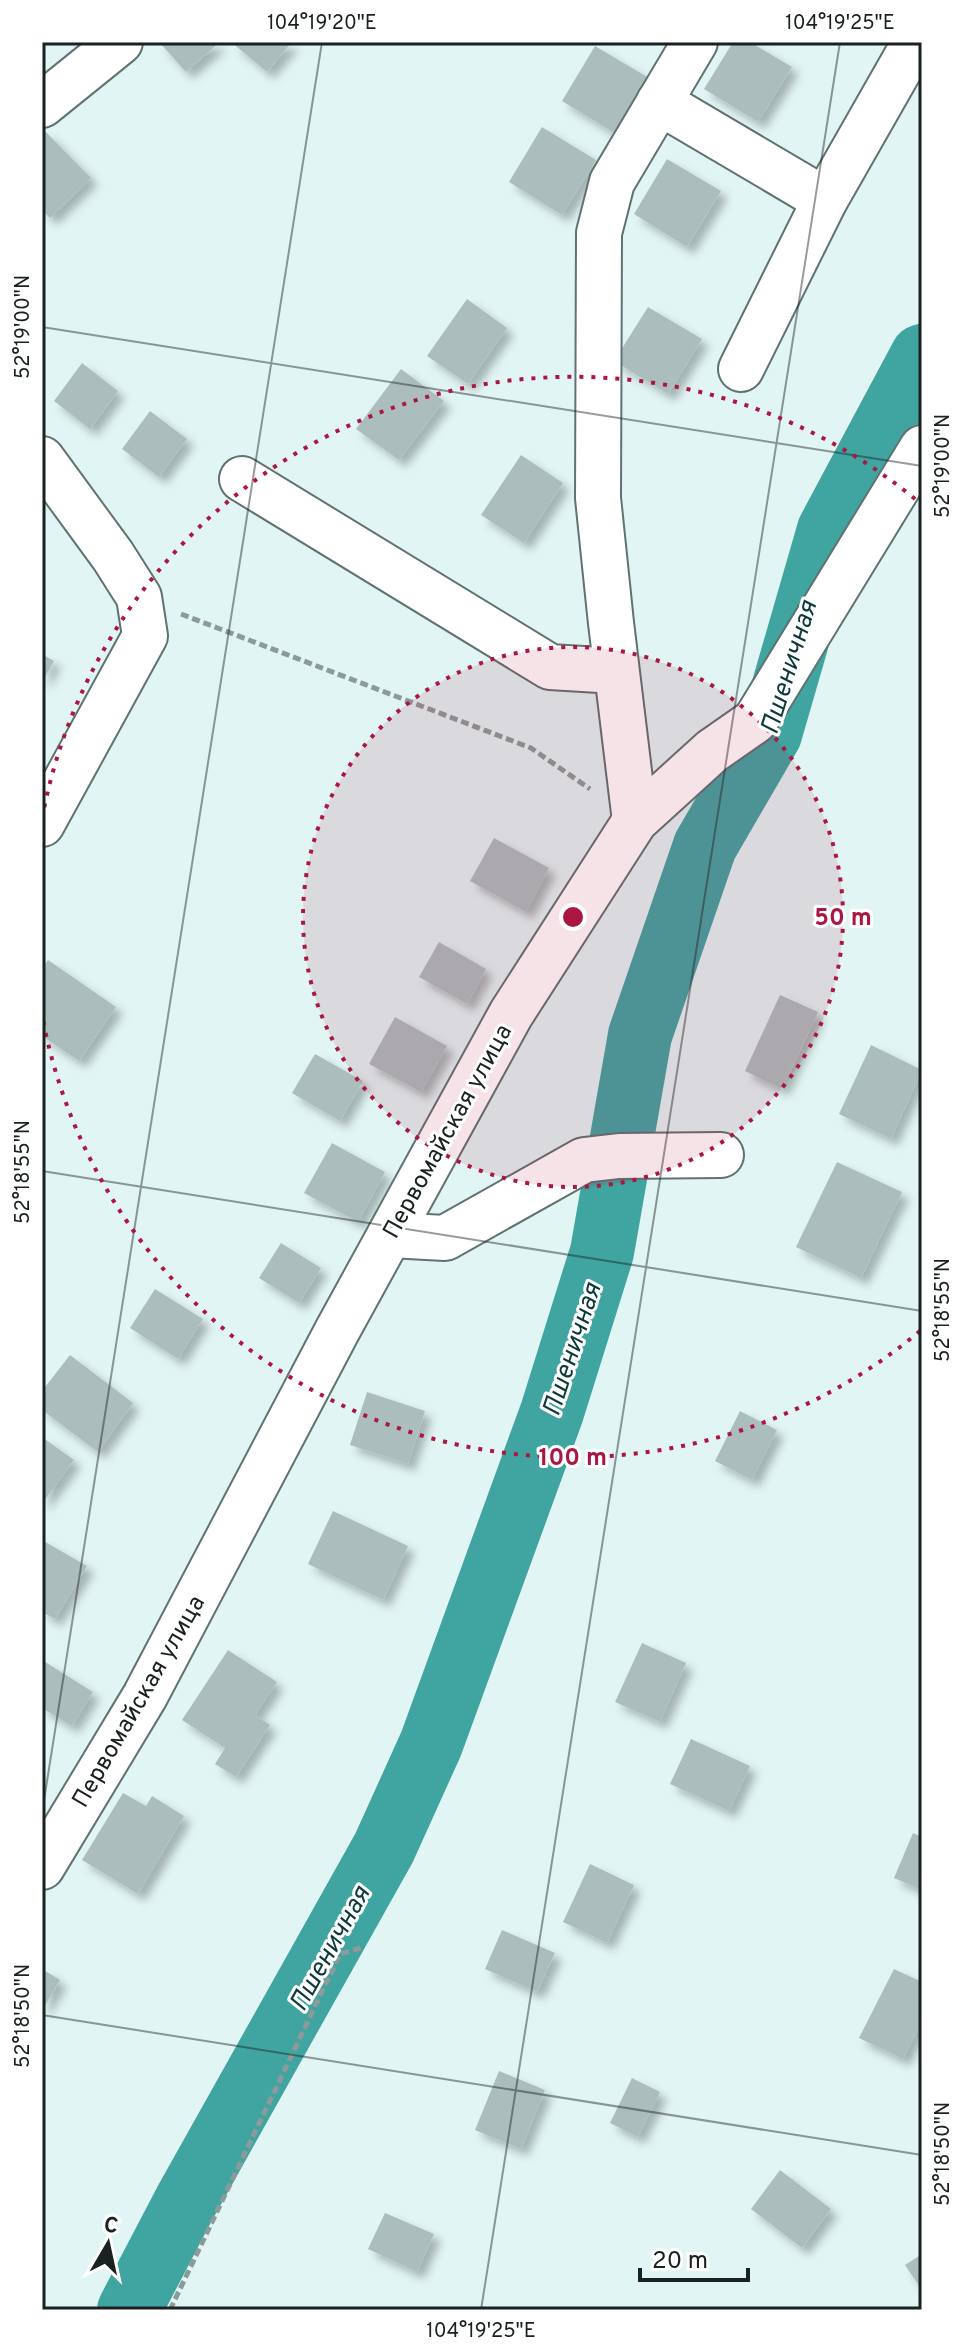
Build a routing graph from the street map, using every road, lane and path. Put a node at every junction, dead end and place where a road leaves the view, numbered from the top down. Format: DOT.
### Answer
graph roads {
  1 [pos="120,42"];
  2 [pos="695,42"];
  3 [pos="915,42"];
  4 [pos="659,102"];
  5 [pos="42,105"];
  6 [pos="825,200"];
  7 [pos="741,369"];
  8 [pos="922,448"];
  9 [pos="42,459"];
  10 [pos="242,479"];
  11 [pos="139,597"];
  12 [pos="616,671"];
  13 [pos="635,821"];
  14 [pos="42,824"];
  15 [pos="721,1155"];
  16 [pos="390,1235"];
  17 [pos="42,1867"];
  18 [pos="364,1947"];
  19 [pos="170,2310"];
  1 -- 5 [label="street"];
  2 -- 4 [label="street"];
  3 -- 6 [label="street"];
  4 -- 6 [label="street"];
  4 -- 12 [label="street"];
  6 -- 7 [label="street"];
  8 -- 13 [label="street, Первомайская улица"];
  9 -- 11 [label="street"];
  10 -- 12 [label="street"];
  11 -- 13 [label="path"];
  11 -- 14 [label="street"];
  12 -- 13 [label="street"];
  13 -- 16 [label="street, Первомайская улица"];
  15 -- 16 [label="street"];
  16 -- 17 [label="street, Первомайская улица"];
  18 -- 19 [label="path"];
}
